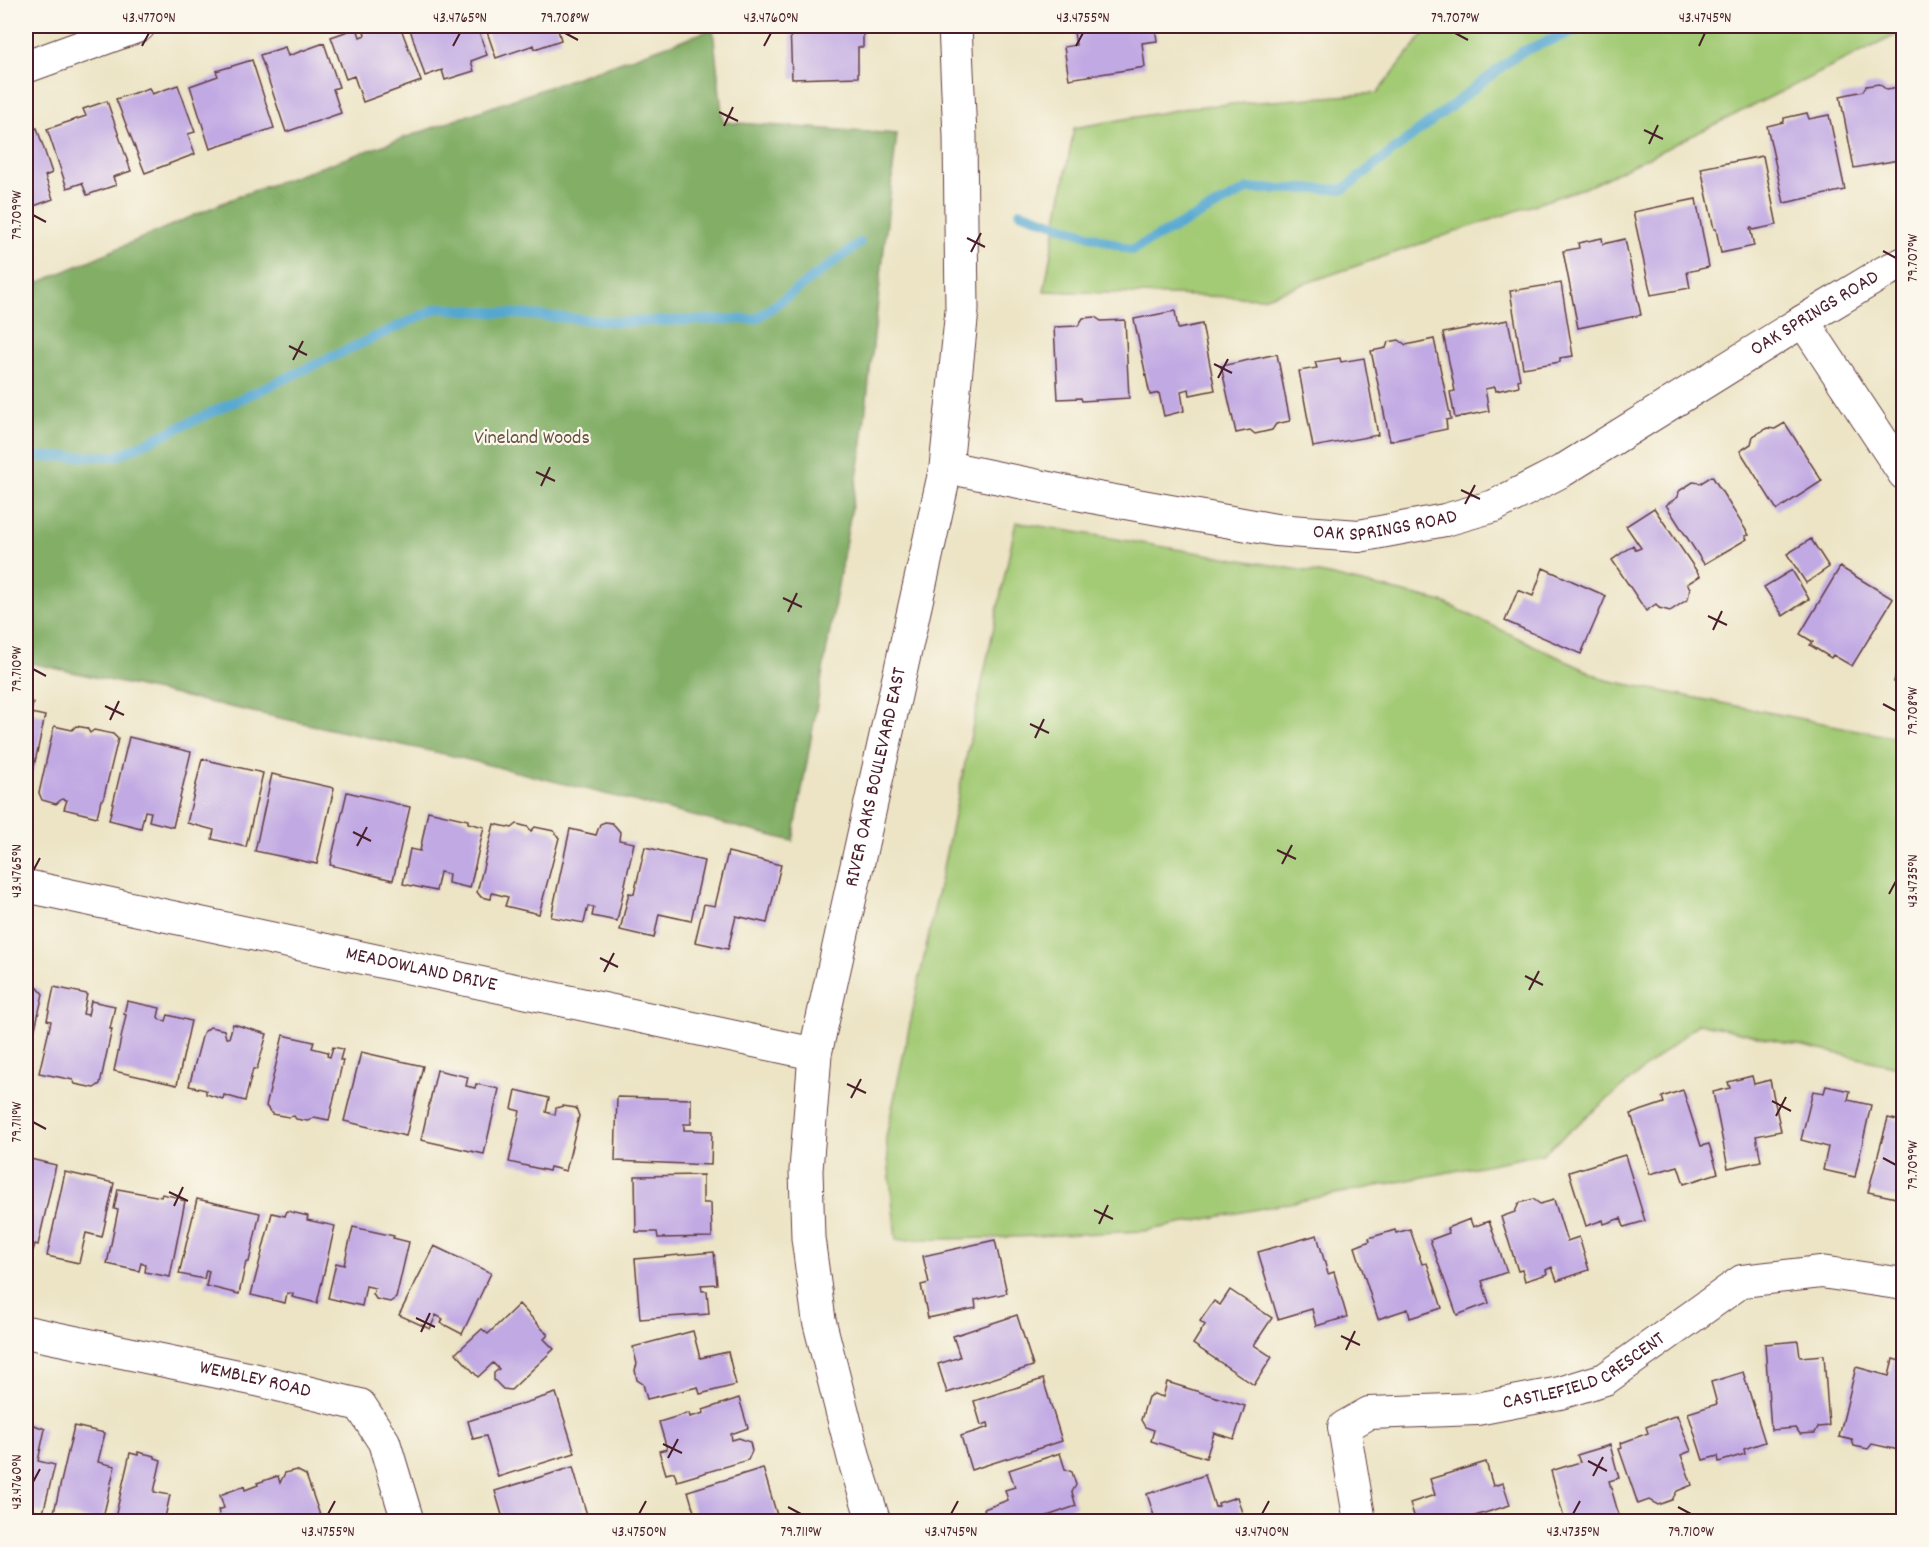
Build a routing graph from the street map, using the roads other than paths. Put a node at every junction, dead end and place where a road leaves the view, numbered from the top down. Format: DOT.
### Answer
graph roads {
  1 [pos="139,26"];
  2 [pos="956,26"];
  3 [pos="26,67"];
  4 [pos="1904,263"];
  5 [pos="1803,321"];
  6 [pos="946,467"];
  7 [pos="1904,474"];
  8 [pos="26,886"];
  9 [pos="814,1054"];
  10 [pos="1904,1284"];
  11 [pos="26,1332"];
  12 [pos="408,1521"];
  13 [pos="874,1521"];
  14 [pos="1359,1521"];
  1 -- 3 [label="street"];
  2 -- 6 [label="street, RIVER OAKS BOULEVARD EAST"];
  4 -- 5 [label="street, OAK SPRINGS ROAD"];
  5 -- 6 [label="street, OAK SPRINGS ROAD"];
  5 -- 7 [label="street"];
  6 -- 9 [label="street, RIVER OAKS BOULEVARD EAST"];
  8 -- 9 [label="street, MEADOWLAND DRIVE"];
  9 -- 13 [label="street, RIVER OAKS BOULEVARD EAST"];
  10 -- 14 [label="street, CASTLEFIELD CRESCENT"];
  11 -- 12 [label="street, WEMBLEY ROAD"];
}
